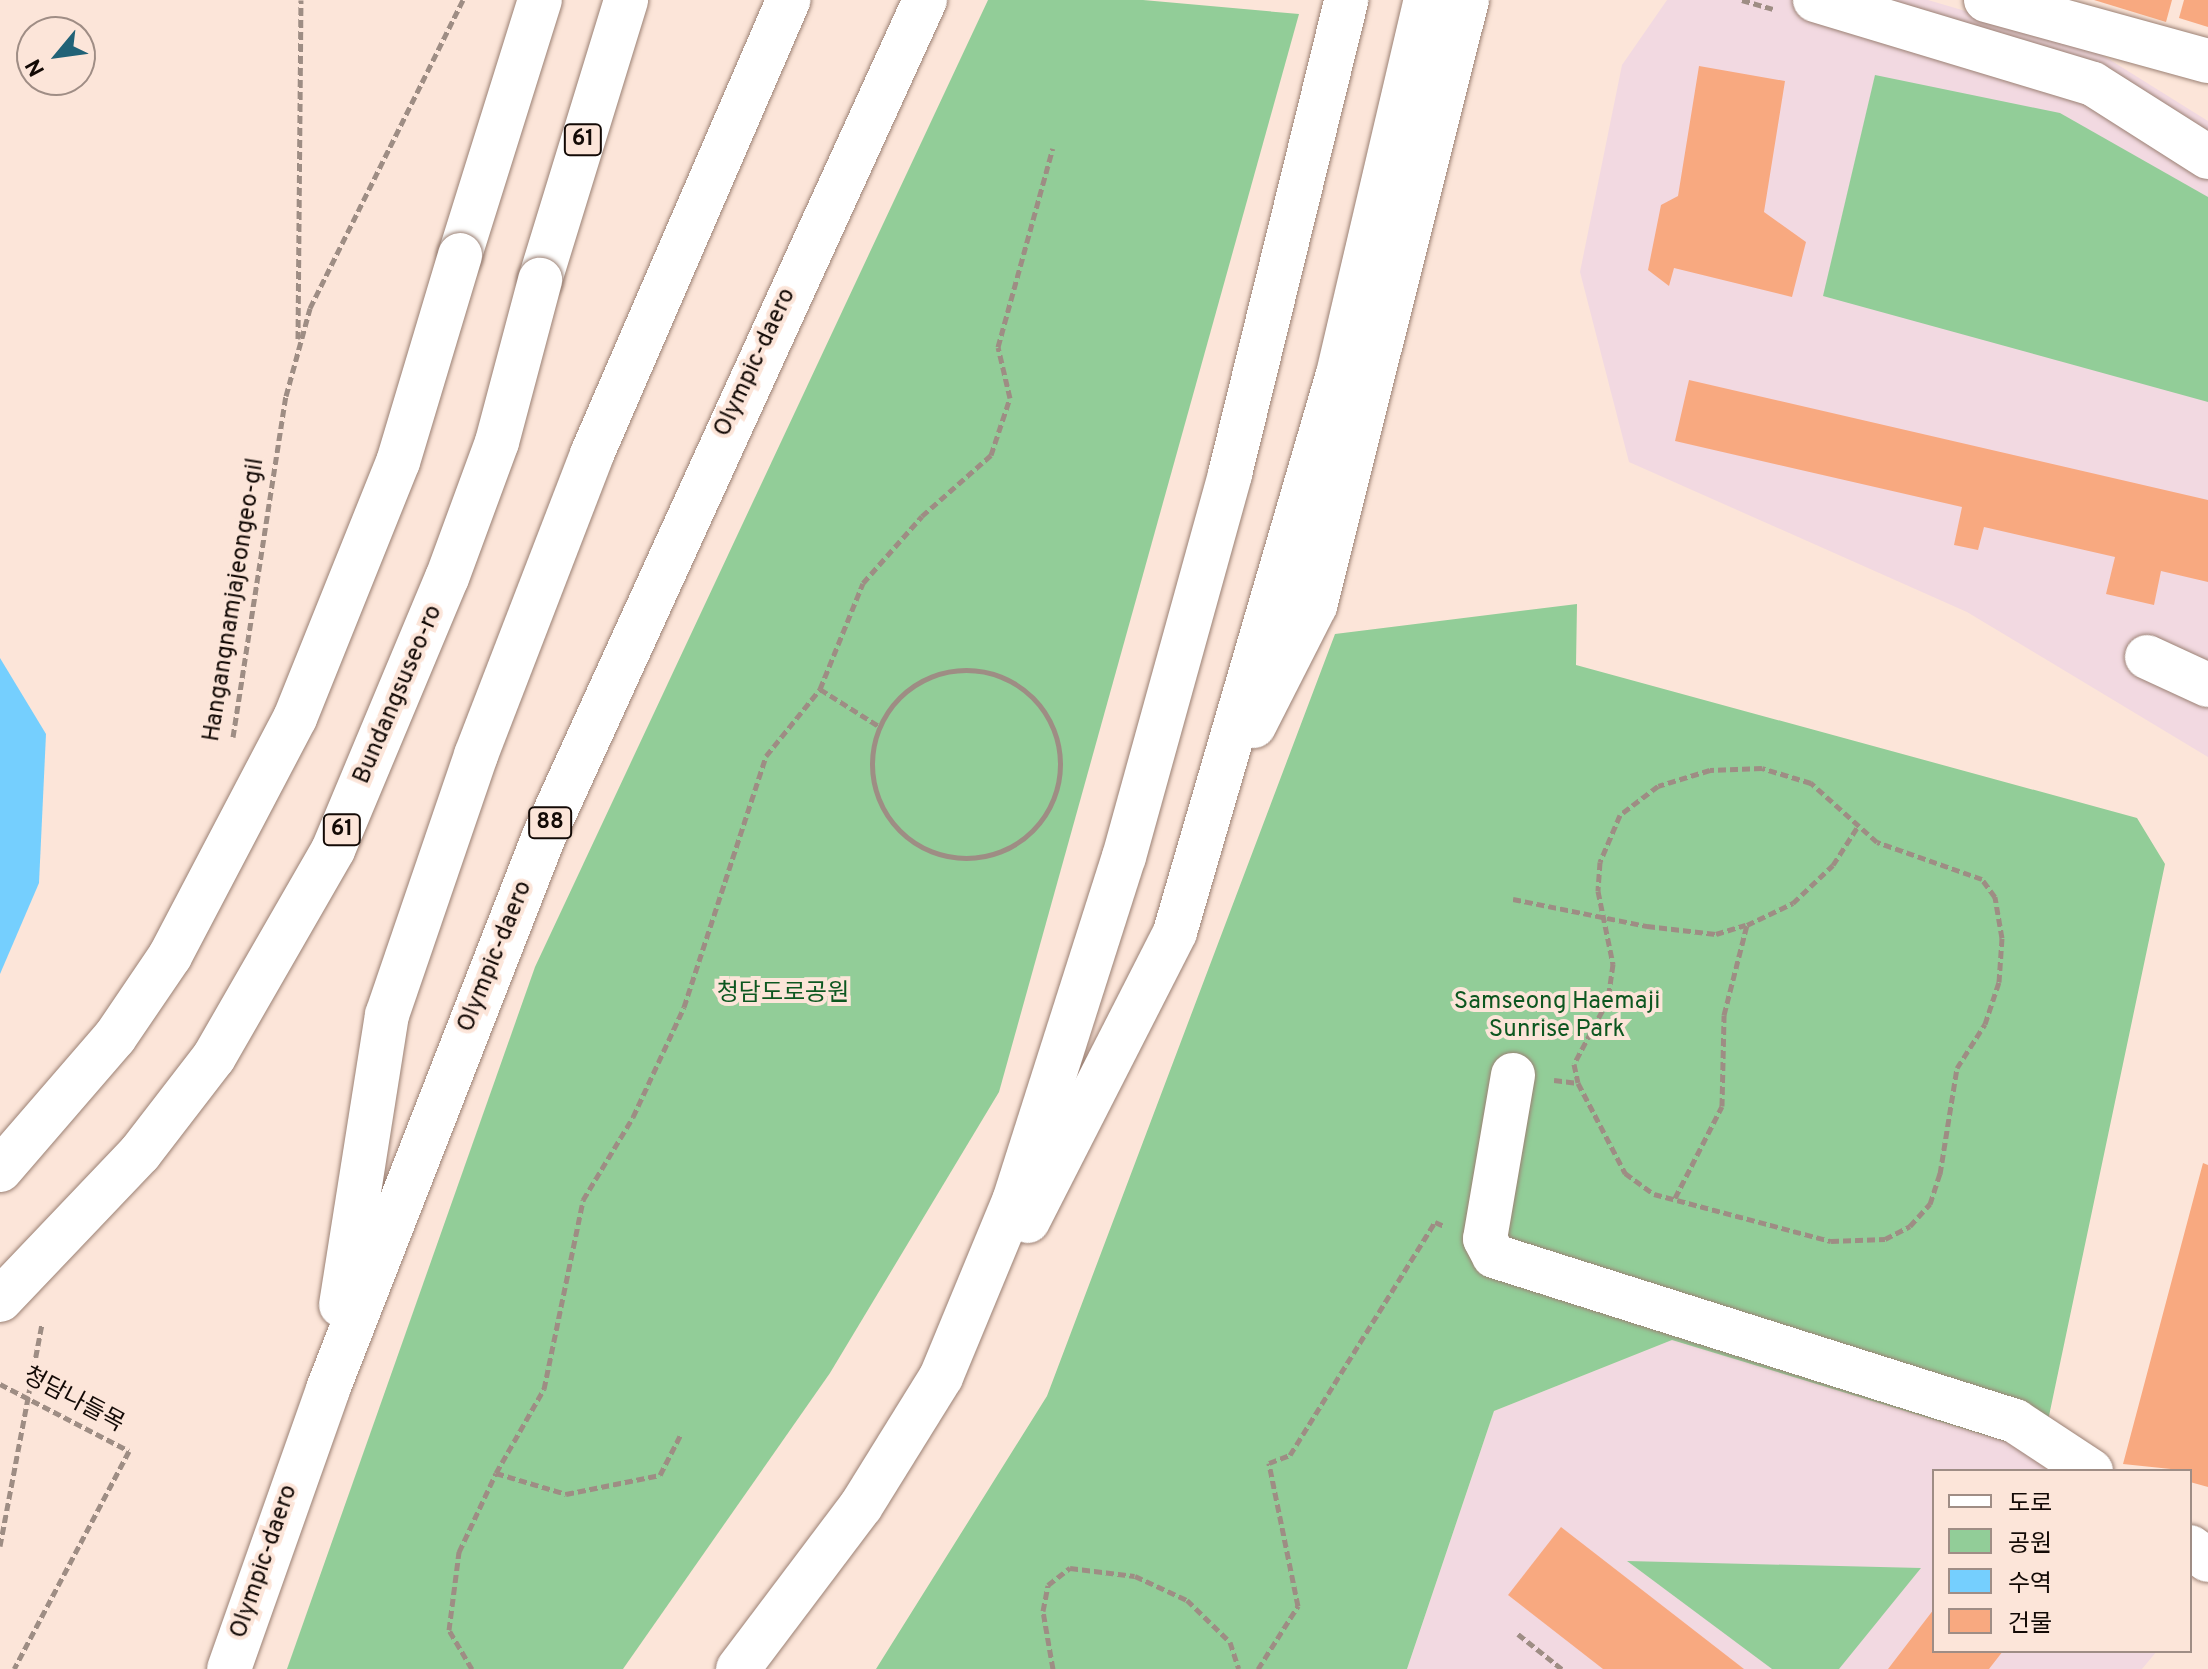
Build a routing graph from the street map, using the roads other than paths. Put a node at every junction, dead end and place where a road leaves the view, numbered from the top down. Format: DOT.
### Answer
graph roads {
  1 [pos="540,0"];
  2 [pos="626,0"];
  3 [pos="788,0"];
  4 [pos="925,0"];
  5 [pos="1346,0"];
  6 [pos="1426,0"];
  7 [pos="1467,0"];
  8 [pos="1815,0"];
  9 [pos="1986,0"];
  10 [pos="2208,61"];
  11 [pos="2208,157"];
  12 [pos="2147,657"];
  13 [pos="2208,685"];
  14 [pos="1208,817"];
  15 [pos="1513,1075"];
  16 [pos="0,1170"];
  17 [pos="0,1300"];
  18 [pos="941,1377"];
  19 [pos="328,1389"];
  20 [pos="2088,1469"];
  21 [pos="229,1669"];
  22 [pos="738,1669"];
  1 -- 16 [label="main road, bridge"];
  2 -- 17 [label="main road, Bundangsuseo-ro / 61, bridge"];
  3 -- 19 [label="main road"];
  4 -- 19 [label="main road, Olympic-daero / 88"];
  5 -- 18 [label="main road"];
  6 -- 14 [label="main road"];
  7 -- 14 [label="main road"];
  8 -- 11 [label="main road"];
  9 -- 10 [label="main road"];
  12 -- 13 [label="main road"];
  14 -- 18 [label="main road"];
  15 -- 20 [label="main road"];
  18 -- 22 [label="main road"];
  19 -- 21 [label="main road, Olympic-daero / 88"];
}
